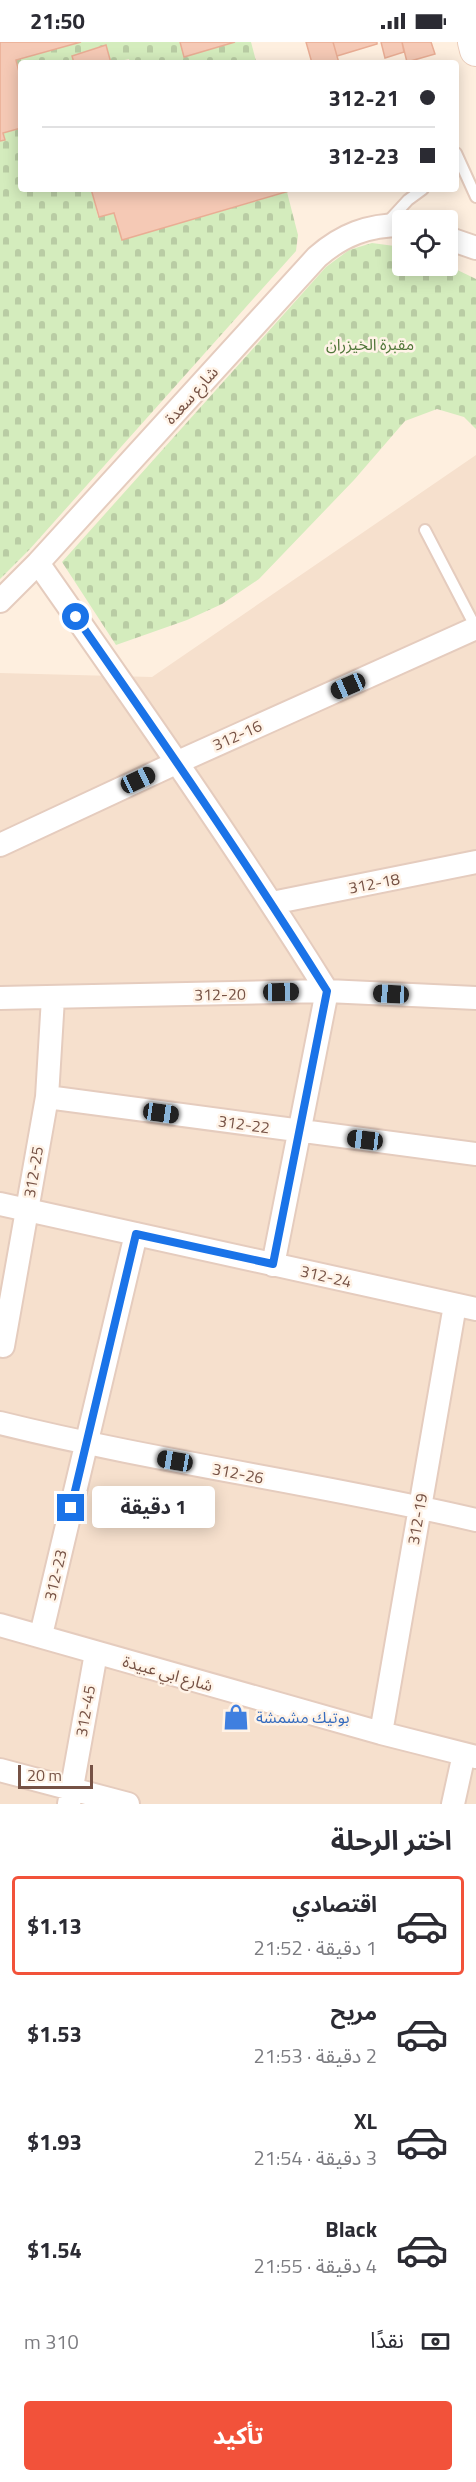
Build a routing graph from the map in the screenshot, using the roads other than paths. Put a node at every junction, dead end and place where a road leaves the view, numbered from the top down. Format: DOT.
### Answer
graph roads {
  1 [pos="474,42"];
  2 [pos="476,50"];
  3 [pos="459,170"];
  4 [pos="419,192"];
  5 [pos="476,197"];
  6 [pos="402,210"];
  7 [pos="392,225"];
  8 [pos="458,242"];
  9 [pos="476,248"];
  10 [pos="425,530"];
  11 [pos="38,563"];
  12 [pos="0,601"];
  13 [pos="476,628"];
  14 [pos="178,762"];
  15 [pos="0,845"];
  16 [pos="476,862"];
  17 [pos="272,903"];
  18 [pos="327,991"];
  19 [pos="0,998"];
  20 [pos="53,998"];
  21 [pos="476,998"];
  22 [pos="47,1097"];
  23 [pos="298,1131"];
  24 [pos="476,1154"];
  25 [pos="0,1204"];
  26 [pos="26,1209"];
  27 [pos="136,1234"];
  28 [pos="273,1264"];
  29 [pos="465,1307"];
  30 [pos="3,1346"];
  31 [pos="0,1423"];
  32 [pos="86,1444"];
  33 [pos="419,1507"];
  34 [pos="476,1520"];
  35 [pos="0,1625"];
  36 [pos="41,1635"];
  37 [pos="96,1653"];
  38 [pos="381,1733"];
  39 [pos="470,1756"];
  40 [pos="0,1770"];
  41 [pos="70,1797"];
  42 [pos="128,1804"];
  43 [pos="453,1804"];
  1 -- 2 [label="street"];
  3 -- 5 [label="lane"];
  4 -- 6 [label="lane"];
  7 -- 11 [label="street, شارع سعدة"];
  8 -- 9 [label="street"];
  10 -- 13 [label="lane"];
  11 -- 12 [label="street, شارع سعدة"];
  11 -- 14 [label="street"];
  13 -- 14 [label="street, 312-16"];
  14 -- 15 [label="street, 312-16"];
  14 -- 17 [label="street"];
  16 -- 17 [label="street, 312-18"];
  17 -- 18 [label="street"];
  18 -- 20 [label="street, 312-20"];
  18 -- 21 [label="street, 312-20"];
  18 -- 23 [label="street"];
  19 -- 20 [label="street, 312-20"];
  20 -- 22 [label="street, 312-25"];
  22 -- 23 [label="street, 312-22"];
  22 -- 26 [label="street, 312-25"];
  23 -- 24 [label="street, 312-22"];
  23 -- 28 [label="street"];
  25 -- 26 [label="street, 312-24"];
  26 -- 27 [label="street, 312-24"];
  26 -- 30 [label="street, 312-25"];
  27 -- 28 [label="street, 312-24"];
  27 -- 32 [label="street, 312-23"];
  28 -- 29 [label="street, 312-24"];
  29 -- 33 [label="street, 312-19"];
  31 -- 32 [label="street, 312-26"];
  32 -- 33 [label="street, 312-26"];
  32 -- 36 [label="street, 312-23"];
  33 -- 34 [label="street, 312-26"];
  33 -- 38 [label="street, 312-19"];
  35 -- 36 [label="street, شارع ابي عبيدة"];
  36 -- 37 [label="street, شارع ابي عبيدة"];
  37 -- 38 [label="street, شارع ابي عبيدة"];
  37 -- 41 [label="street, 312-45"];
  38 -- 39 [label="street, شارع ابي عبيدة"];
  39 -- 43 [label="street"];
  40 -- 41 [label="street"];
  41 -- 42 [label="street"];
}
